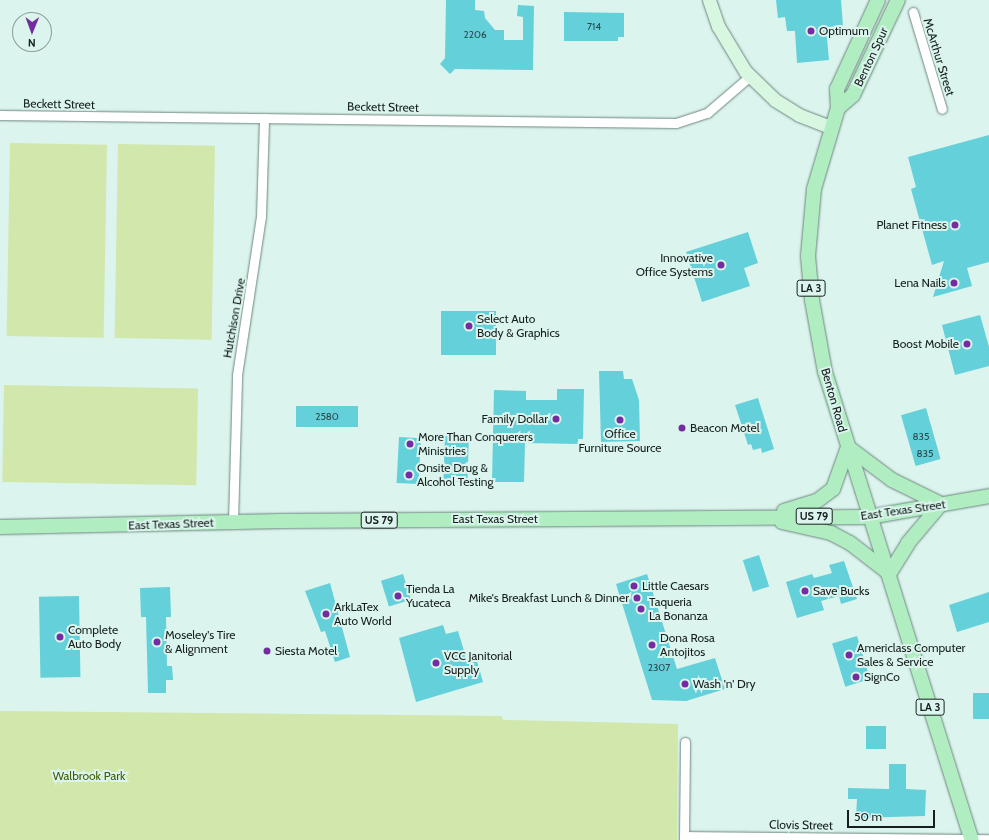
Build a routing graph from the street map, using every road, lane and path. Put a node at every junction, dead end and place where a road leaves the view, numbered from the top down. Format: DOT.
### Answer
graph roads {
  1 [pos="709,0"];
  2 [pos="878,0"];
  3 [pos="898,0"];
  4 [pos="913,12"];
  5 [pos="750,76"];
  6 [pos="838,108"];
  7 [pos="942,109"];
  8 [pos="0,115"];
  9 [pos="264,118"];
  10 [pos="830,127"];
  11 [pos="848,447"];
  12 [pos="989,496"];
  13 [pos="941,504"];
  14 [pos="869,517"];
  15 [pos="758,518"];
  16 [pos="233,522"];
  17 [pos="0,528"];
  18 [pos="890,574"];
  19 [pos="685,742"];
  20 [pos="684,838"];
  21 [pos="972,840"];
  22 [pos="989,840"];
  1 -- 5 [label="main road"];
  2 -- 6 [label="main road, Benton Spur / LA 3"];
  3 -- 6 [label="main road, Benton Spur / LA 3"];
  4 -- 7 [label="street, McArthur Street"];
  5 -- 9 [label="street, Beckett Street"];
  5 -- 10 [label="main road"];
  6 -- 10 [label="main road, Benton Spur / LA 3"];
  8 -- 9 [label="street, Beckett Street"];
  9 -- 16 [label="street, Hutchison Drive"];
  10 -- 11 [label="main road, Benton Road / LA 3"];
  11 -- 13 [label="main road"];
  11 -- 14 [label="main road, Benton Road / LA 3"];
  11 -- 15 [label="main road"];
  12 -- 13 [label="main road, East Texas Street / US 79"];
  13 -- 14 [label="main road, East Texas Street / US 79"];
  13 -- 18 [label="main road"];
  14 -- 15 [label="main road, East Texas Street / US 79"];
  14 -- 18 [label="main road, Benton Road / LA 3"];
  15 -- 16 [label="main road, East Texas Street / US 79"];
  15 -- 18 [label="main road"];
  16 -- 17 [label="main road, East Texas Street / US 79"];
  18 -- 21 [label="main road, Benton Road / LA 3"];
  19 -- 20 [label="street"];
  20 -- 21 [label="street, Clovis Street"];
  21 -- 22 [label="street, Clovis Street"];
}
